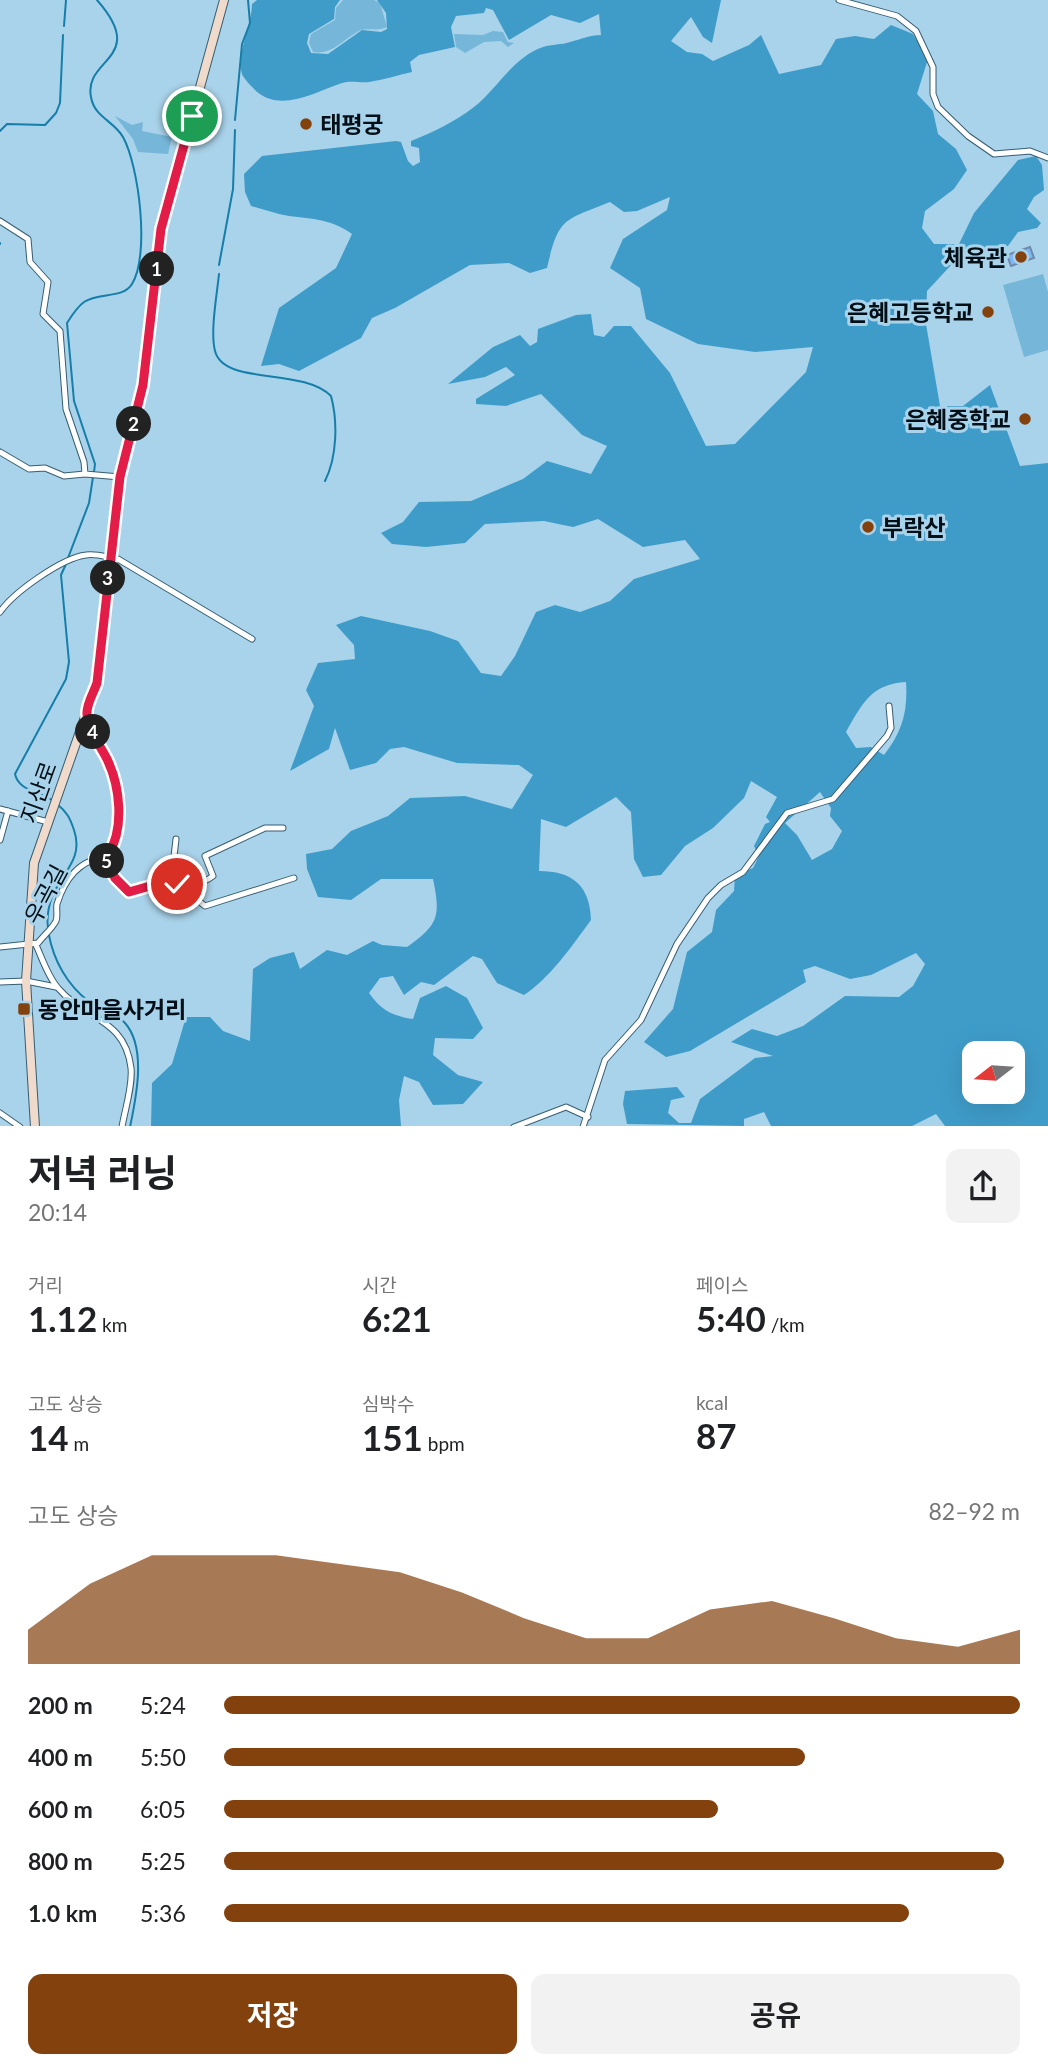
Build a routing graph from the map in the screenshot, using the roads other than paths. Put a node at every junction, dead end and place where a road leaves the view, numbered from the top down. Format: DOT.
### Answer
graph roads {
  1 [pos="224,0"];
  2 [pos="839,0"];
  3 [pos="1045,157"];
  4 [pos="0,221"];
  5 [pos="0,452"];
  6 [pos="91,474"];
  7 [pos="120,477"];
  8 [pos="111,558"];
  9 [pos="0,612"];
  10 [pos="252,639"];
  11 [pos="889,706"];
  12 [pos="87,713"];
  13 [pos="0,809"];
  14 [pos="8,811"];
  15 [pos="48,822"];
  16 [pos="283,828"];
  17 [pos="176,839"];
  18 [pos="0,840"];
  19 [pos="95,858"];
  20 [pos="172,877"];
  21 [pos="294,878"];
  22 [pos="33,945"];
  23 [pos="0,947"];
  24 [pos="26,981"];
  25 [pos="0,982"];
  26 [pos="56,987"];
  27 [pos="0,1113"];
  28 [pos="588,1117"];
  29 [pos="20,1126"];
  30 [pos="35,1126"];
  31 [pos="122,1126"];
  32 [pos="514,1126"];
  33 [pos="583,1126"];
  1 -- 7 [label="main road, 지산로"];
  2 -- 3 [label="street"];
  4 -- 6 [label="street"];
  5 -- 6 [label="street"];
  6 -- 7 [label="street"];
  7 -- 8 [label="main road, 지산로"];
  8 -- 9 [label="street"];
  8 -- 10 [label="street"];
  8 -- 12 [label="main road, 지산로"];
  11 -- 28 [label="street"];
  12 -- 15 [label="main road, 지산로"];
  12 -- 19 [label="street, 우곡길"];
  13 -- 14 [label="street"];
  14 -- 15 [label="street"];
  14 -- 18 [label="street"];
  15 -- 22 [label="main road, 지산로"];
  16 -- 20 [label="street, 우곡길"];
  17 -- 20 [label="street"];
  19 -- 20 [label="street, 우곡길"];
  19 -- 22 [label="street, 우곡길"];
  20 -- 21 [label="street"];
  22 -- 23 [label="street"];
  22 -- 24 [label="main road, 지산로"];
  22 -- 26 [label="street"];
  24 -- 25 [label="street"];
  24 -- 26 [label="street"];
  24 -- 30 [label="main road, 지산로"];
  26 -- 31 [label="street"];
  27 -- 29 [label="street"];
  28 -- 32 [label="street"];
  28 -- 33 [label="street"];
}
